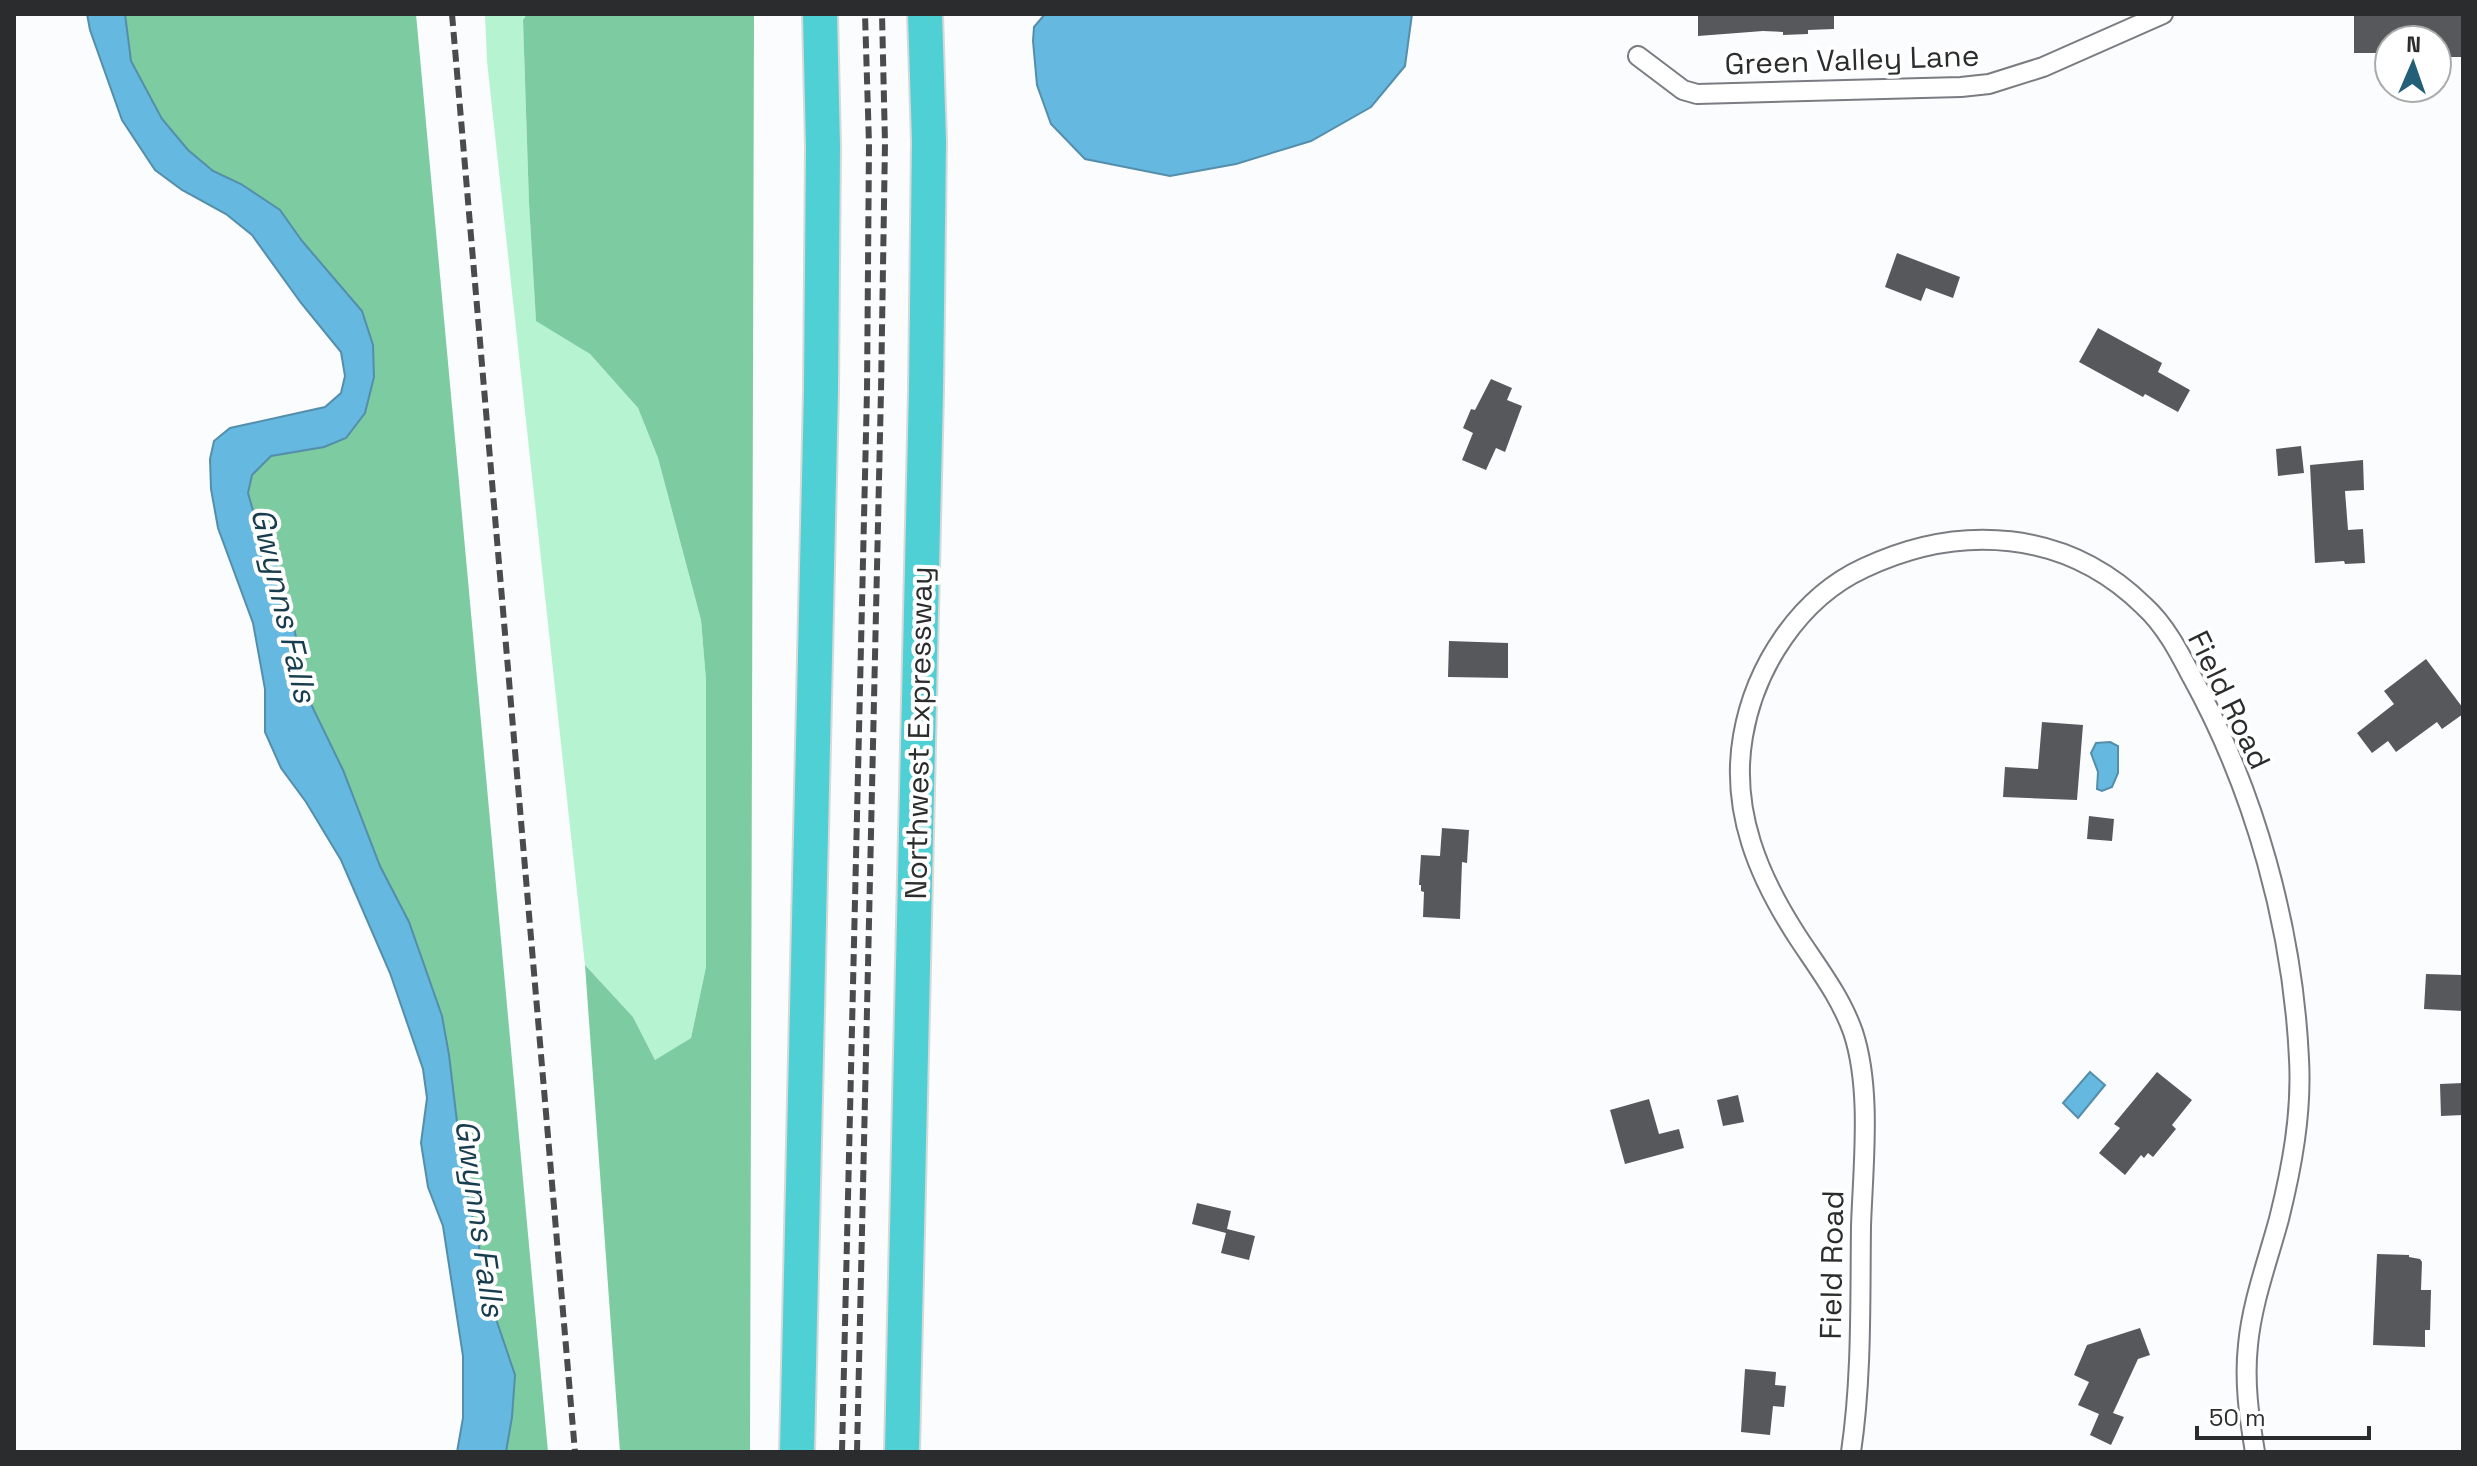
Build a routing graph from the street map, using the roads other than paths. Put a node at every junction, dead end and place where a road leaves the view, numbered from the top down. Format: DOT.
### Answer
graph roads {
  1 [pos="820,14"];
  2 [pos="925,14"];
  3 [pos="2163,14"];
  4 [pos="1638,56"];
  5 [pos="797,1452"];
  6 [pos="902,1452"];
  7 [pos="1851,1452"];
  8 [pos="2255,1452"];
  1 -- 5 [label="highway"];
  2 -- 6 [label="highway, Northwest Expressway"];
  3 -- 4 [label="street, Green Valley Lane"];
  7 -- 8 [label="street, Field Road"];
}
